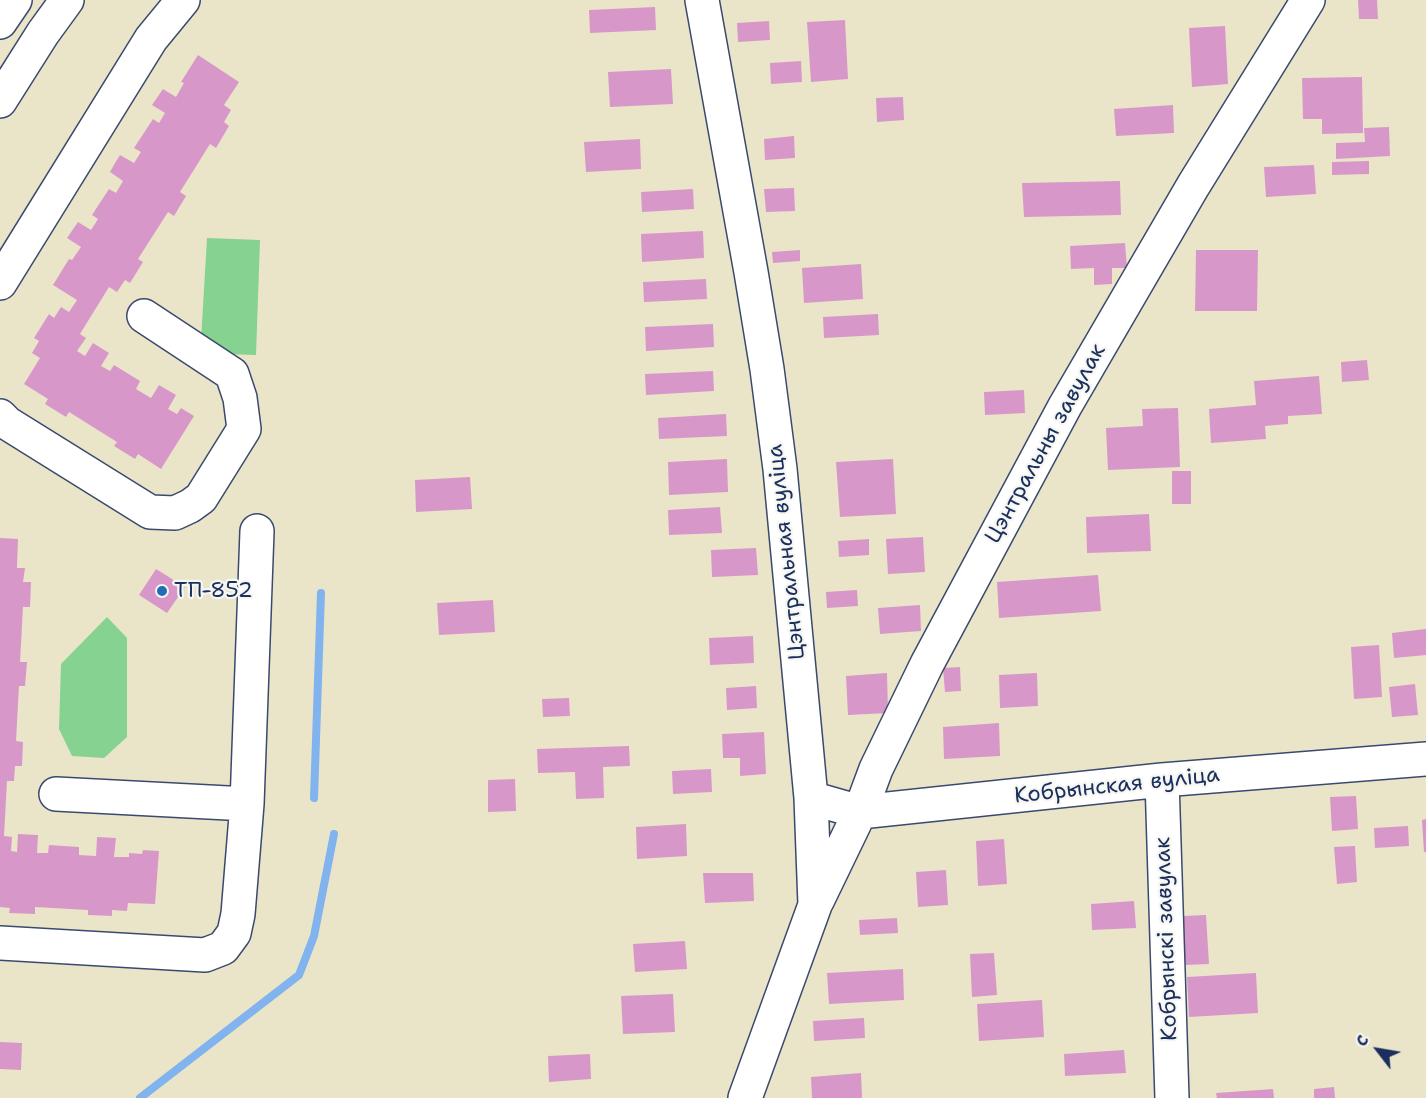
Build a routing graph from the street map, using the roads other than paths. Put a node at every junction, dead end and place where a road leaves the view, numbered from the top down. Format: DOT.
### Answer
graph roads {
  1 [pos="15,0"];
  2 [pos="67,0"];
  3 [pos="183,0"];
  4 [pos="702,0"];
  5 [pos="1308,0"];
  6 [pos="0,22"];
  7 [pos="0,101"];
  8 [pos="0,283"];
  9 [pos="144,316"];
  10 [pos="0,416"];
  11 [pos="257,531"];
  12 [pos="1426,759"];
  13 [pos="1162,780"];
  14 [pos="56,794"];
  15 [pos="810,798"];
  16 [pos="247,804"];
  17 [pos="860,812"];
  18 [pos="815,905"];
  19 [pos="0,943"];
  20 [pos="745,1098"];
  21 [pos="1172,1098"];
  1 -- 6 [label="street"];
  2 -- 7 [label="street"];
  3 -- 8 [label="street"];
  4 -- 15 [label="street, Цэнтральная вуліца"];
  5 -- 17 [label="street, Цэнтральны завулак"];
  9 -- 10 [label="street"];
  11 -- 16 [label="street"];
  12 -- 13 [label="street, Кобрынская вуліца"];
  13 -- 17 [label="street, Кобрынская вуліца"];
  13 -- 21 [label="street, Кобрынскі завулак"];
  14 -- 16 [label="street"];
  15 -- 17 [label="street, Кобрынская вуліца"];
  15 -- 18 [label="street, Цэнтральная вуліца"];
  16 -- 19 [label="street"];
  17 -- 18 [label="street, Цэнтральны завулак"];
  18 -- 20 [label="street, Цэнтральная вуліца"];
}
